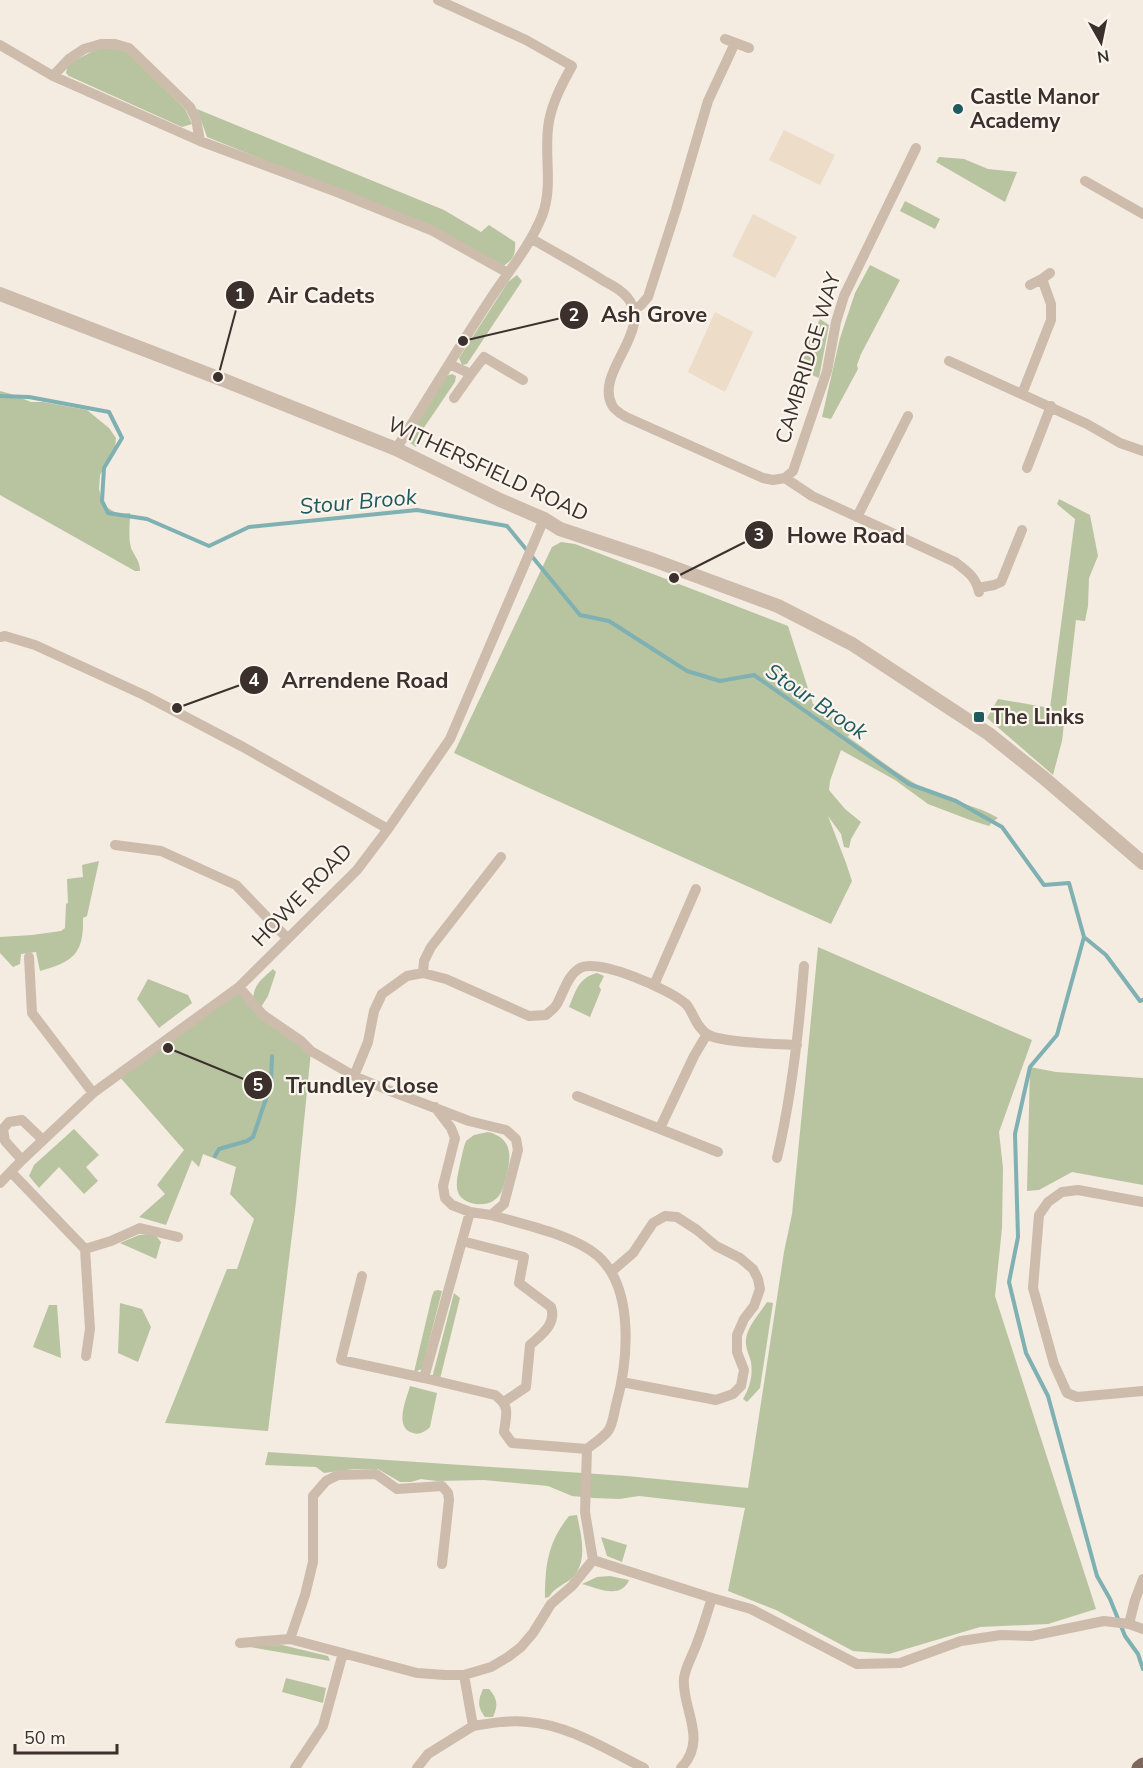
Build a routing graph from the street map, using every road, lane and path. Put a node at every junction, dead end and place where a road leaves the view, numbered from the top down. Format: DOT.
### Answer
graph roads {
  1 [pos="438,0"];
  2 [pos="0,45"];
  3 [pos="749,48"];
  4 [pos="53,76"];
  5 [pos="200,141"];
  6 [pos="916,148"];
  7 [pos="1085,181"];
  8 [pos="1143,214"];
  9 [pos="532,239"];
  10 [pos="508,273"];
  11 [pos="1030,285"];
  12 [pos="0,294"];
  13 [pos="634,310"];
  14 [pos="949,361"];
  15 [pos="449,364"];
  16 [pos="471,374"];
  17 [pos="523,380"];
  18 [pos="1022,394"];
  19 [pos="454,398"];
  20 [pos="1051,406"];
  21 [pos="908,416"];
  22 [pos="396,449"];
  23 [pos="1143,451"];
  24 [pos="1027,468"];
  25 [pos="785,478"];
  26 [pos="857,517"];
  27 [pos="544,519"];
  28 [pos="1022,530"];
  29 [pos="0,637"];
  30 [pos="388,829"];
  31 [pos="115,845"];
  32 [pos="501,856"];
  33 [pos="1143,862"];
  34 [pos="696,890"];
  35 [pos="287,938"];
  36 [pos="29,957"];
  37 [pos="804,966"];
  38 [pos="423,973"];
  39 [pos="654,985"];
  40 [pos="239,987"];
  41 [pos="707,1034"];
  42 [pos="797,1045"];
  43 [pos="354,1076"];
  44 [pos="93,1093"];
  45 [pos="577,1096"];
  46 [pos="435,1107"];
  47 [pos="469,1121"];
  48 [pos="660,1128"];
  49 [pos="455,1138"];
  50 [pos="44,1140"];
  51 [pos="718,1152"];
  52 [pos="777,1158"];
  53 [pos="22,1160"];
  54 [pos="11,1172"];
  55 [pos="0,1183"];
  56 [pos="1143,1202"];
  57 [pos="470,1212"];
  58 [pos="491,1215"];
  59 [pos="178,1237"];
  60 [pos="462,1241"];
  61 [pos="85,1249"];
  62 [pos="611,1272"];
  63 [pos="362,1276"];
  64 [pos="86,1356"];
  65 [pos="424,1378"];
  66 [pos="622,1382"];
  67 [pos="1143,1391"];
  68 [pos="504,1402"];
  69 [pos="587,1449"];
  70 [pos="593,1560"];
  71 [pos="442,1564"];
  72 [pos="1143,1579"];
  73 [pos="712,1598"];
  74 [pos="1128,1624"];
  75 [pos="1143,1629"];
  76 [pos="290,1639"];
  77 [pos="240,1643"];
  78 [pos="343,1653"];
  79 [pos="464,1675"];
  80 [pos="473,1726"];
  81 [pos="1143,1766"];
  82 [pos="295,1768"];
  83 [pos="417,1768"];
  84 [pos="644,1768"];
  85 [pos="681,1768"];
  86 [pos="1139,1768"];
  1 -- 9 [label="street"];
  2 -- 4 [label="street"];
  3 -- 13 [label="street"];
  4 -- 5 [label="street"];
  4 -- 5 [label="street"];
  5 -- 10 [label="street"];
  6 -- 25 [label="street, CAMBRIDGE WAY"];
  7 -- 8 [label="street"];
  9 -- 10 [label="street"];
  9 -- 13 [label="street"];
  10 -- 15 [label="street"];
  11 -- 18 [label="street"];
  12 -- 22 [label="street, WITHERSFIELD ROAD"];
  13 -- 25 [label="street"];
  14 -- 18 [label="street"];
  15 -- 16 [label="street"];
  15 -- 22 [label="street"];
  16 -- 17 [label="street"];
  16 -- 19 [label="street"];
  18 -- 20 [label="street"];
  20 -- 23 [label="street"];
  20 -- 24 [label="street"];
  21 -- 26 [label="street"];
  22 -- 27 [label="street, WITHERSFIELD ROAD"];
  25 -- 26 [label="street"];
  26 -- 28 [label="street"];
  27 -- 30 [label="street, HOWE ROAD"];
  27 -- 33 [label="street, WITHERSFIELD ROAD"];
  29 -- 30 [label="street"];
  30 -- 35 [label="street, HOWE ROAD"];
  31 -- 35 [label="street"];
  32 -- 38 [label="street"];
  34 -- 39 [label="street"];
  35 -- 40 [label="street, HOWE ROAD"];
  36 -- 44 [label="street"];
  37 -- 42 [label="street"];
  38 -- 39 [label="street"];
  38 -- 43 [label="street"];
  39 -- 41 [label="street"];
  40 -- 43 [label="street"];
  40 -- 44 [label="street, HOWE ROAD"];
  41 -- 42 [label="street"];
  41 -- 48 [label="street"];
  42 -- 52 [label="street"];
  43 -- 46 [label="street"];
  44 -- 50 [label="street, HOWE ROAD"];
  45 -- 48 [label="street"];
  46 -- 47 [label="street"];
  46 -- 49 [label="street"];
  47 -- 49 [label="street"];
  47 -- 58 [label="street"];
  48 -- 51 [label="street"];
  49 -- 57 [label="street"];
  50 -- 53 [label="street, HOWE ROAD"];
  50 -- 53 [label="street"];
  53 -- 54 [label="street, HOWE ROAD"];
  54 -- 55 [label="street, HOWE ROAD"];
  54 -- 61 [label="street"];
  56 -- 67 [label="street"];
  57 -- 58 [label="street"];
  57 -- 60 [label="street"];
  58 -- 62 [label="street"];
  59 -- 61 [label="street"];
  60 -- 65 [label="street"];
  60 -- 68 [label="street"];
  61 -- 64 [label="street"];
  62 -- 66 [label="street"];
  62 -- 66 [label="street"];
  63 -- 65 [label="street"];
  65 -- 68 [label="street"];
  66 -- 69 [label="street"];
  68 -- 69 [label="street"];
  69 -- 70 [label="street"];
  70 -- 73 [label="street"];
  70 -- 79 [label="street"];
  71 -- 76 [label="street"];
  72 -- 74 [label="street"];
  73 -- 74 [label="street"];
  73 -- 85 [label="street"];
  74 -- 75 [label="street"];
  76 -- 77 [label="street"];
  76 -- 78 [label="street"];
  78 -- 79 [label="street"];
  78 -- 82 [label="street"];
  79 -- 80 [label="street"];
  80 -- 83 [label="street"];
  80 -- 84 [label="street"];
  81 -- 86 [label="main road"];
}
